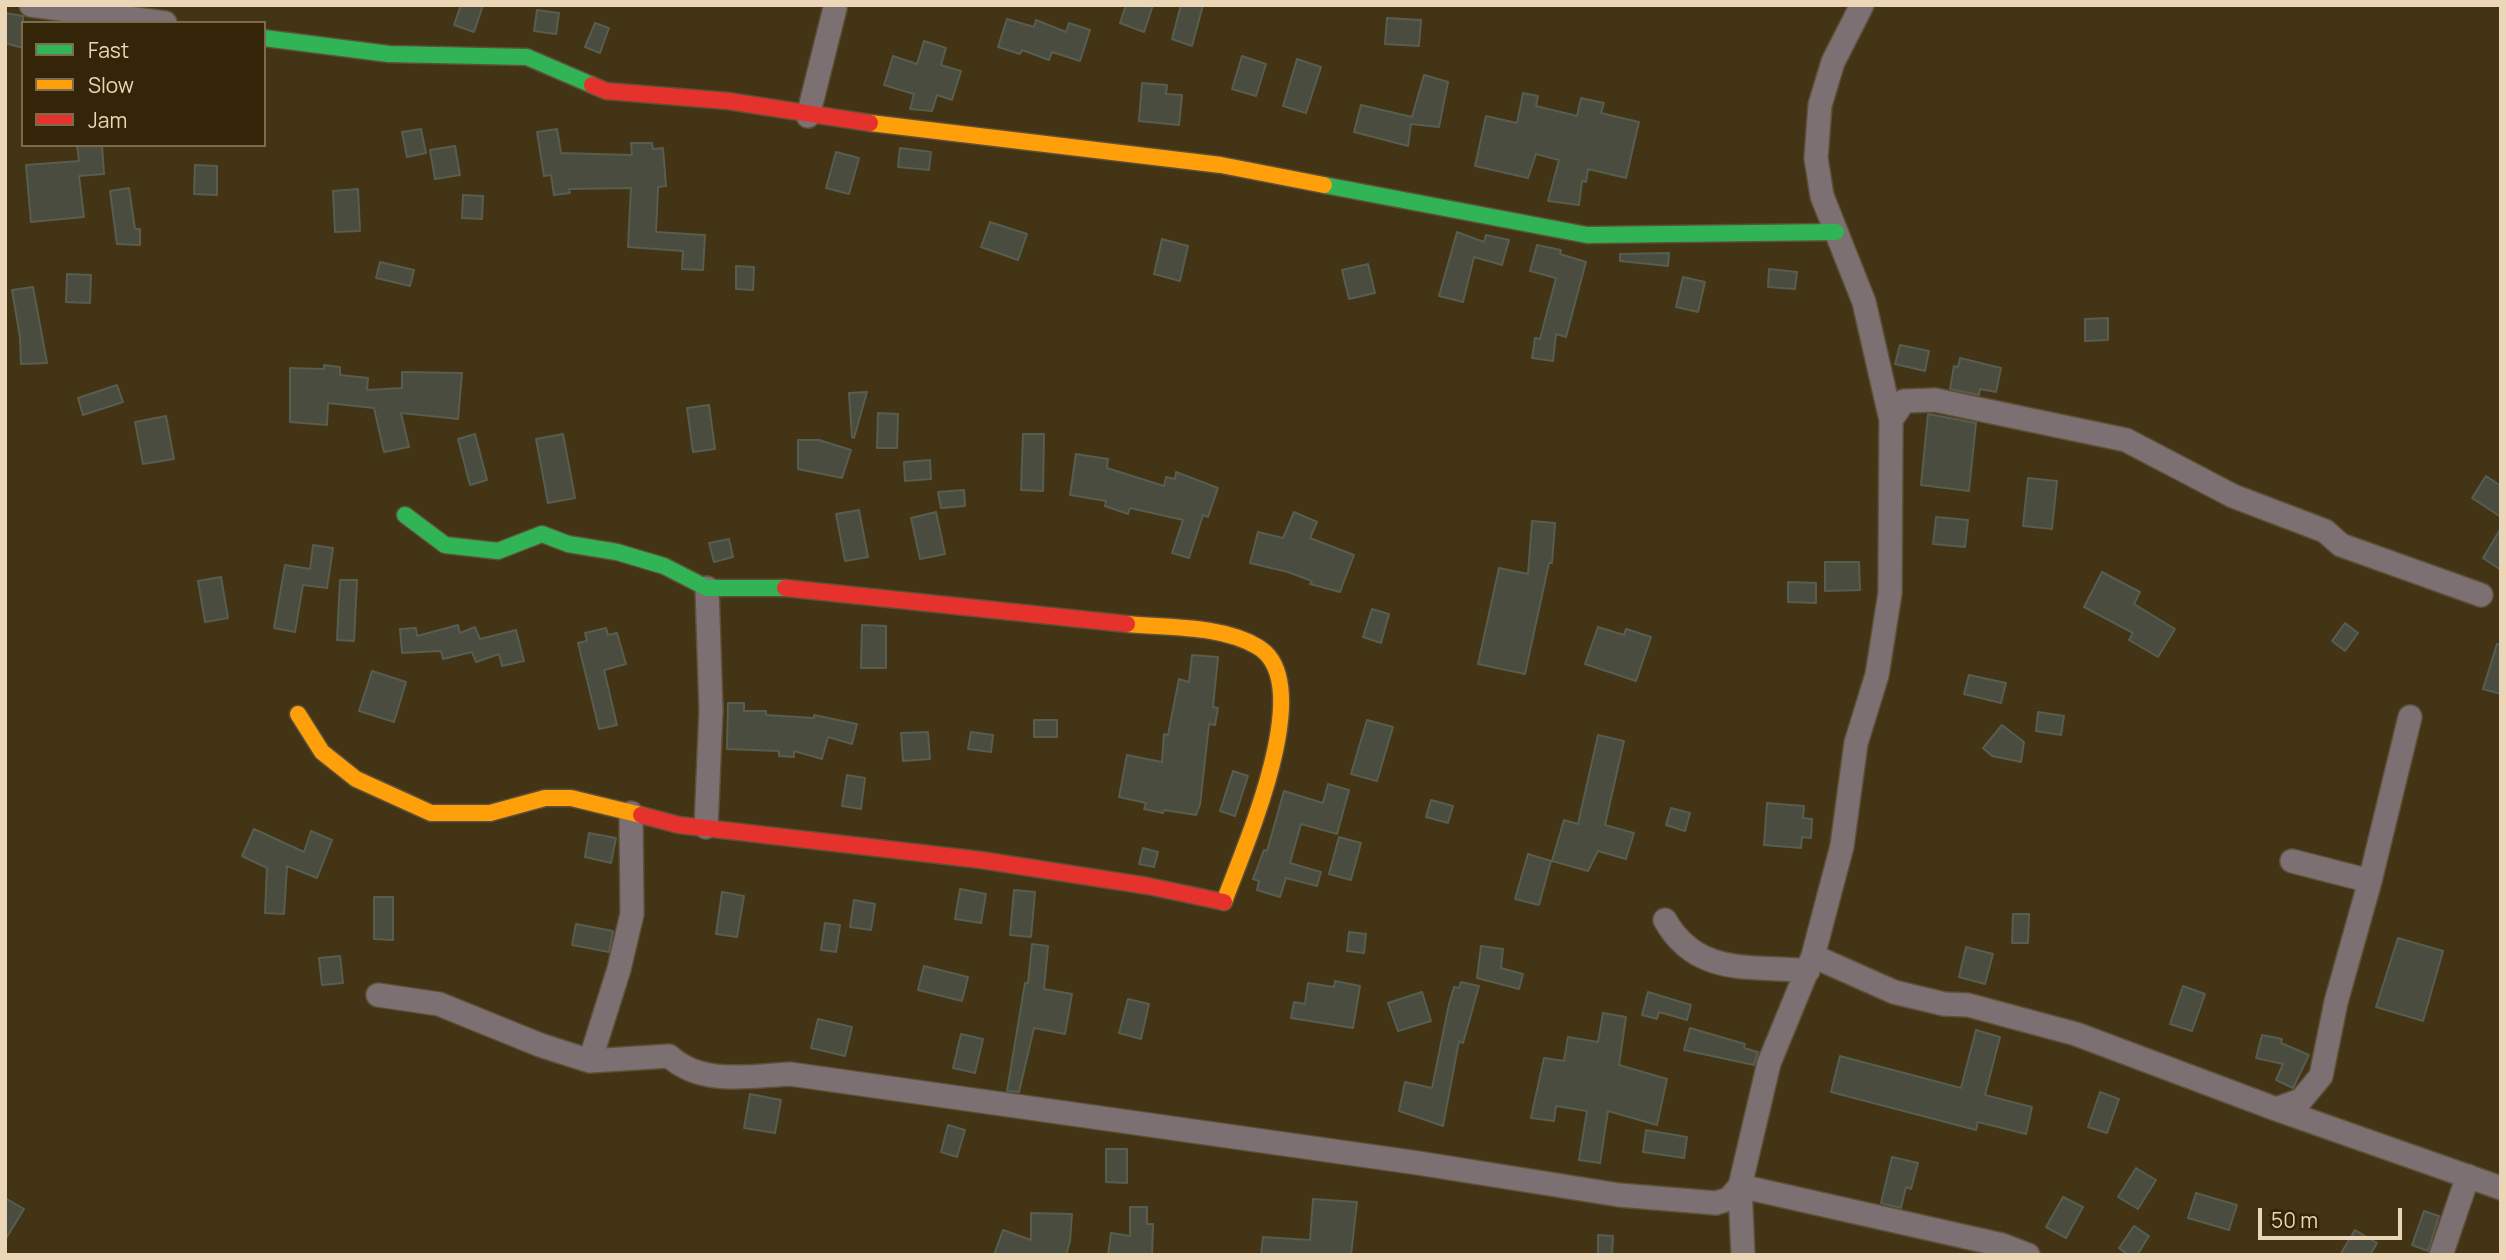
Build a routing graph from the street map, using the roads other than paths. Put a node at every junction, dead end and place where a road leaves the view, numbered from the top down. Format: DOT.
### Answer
graph roads {
  1 [pos="31,5"];
  2 [pos="1862,5"];
  3 [pos="835,8"];
  4 [pos="150,21"];
  5 [pos="266,38"];
  6 [pos="808,116"];
  7 [pos="1836,232"];
  8 [pos="1891,420"];
  9 [pos="405,515"];
  10 [pos="707,588"];
  11 [pos="2482,595"];
  12 [pos="298,714"];
  13 [pos="2410,717"];
  14 [pos="631,813"];
  15 [pos="706,827"];
  16 [pos="2292,861"];
  17 [pos="2370,881"];
  18 [pos="1665,920"];
  19 [pos="1811,963"];
  20 [pos="378,995"];
  21 [pos="590,1061"];
  22 [pos="2276,1109"];
  23 [pos="2468,1176"];
  24 [pos="1740,1186"];
  25 [pos="2501,1188"];
  26 [pos="1743,1255"];
  27 [pos="2028,1255"];
  28 [pos="2441,1255"];
  1 -- 4 [label="street"];
  2 -- 7 [label="street"];
  3 -- 6 [label="street"];
  5 -- 6 [label="street"];
  6 -- 7 [label="street"];
  7 -- 8 [label="street"];
  8 -- 11 [label="street"];
  8 -- 19 [label="street"];
  9 -- 10 [label="street"];
  10 -- 15 [label="street"];
  10 -- 15 [label="street"];
  12 -- 14 [label="street"];
  13 -- 17 [label="street"];
  14 -- 15 [label="street"];
  14 -- 21 [label="street"];
  16 -- 17 [label="street"];
  17 -- 22 [label="street"];
  18 -- 19 [label="street"];
  19 -- 22 [label="street"];
  19 -- 24 [label="street"];
  20 -- 21 [label="street"];
  21 -- 24 [label="street"];
  22 -- 23 [label="street"];
  23 -- 25 [label="street"];
  23 -- 28 [label="street"];
  24 -- 26 [label="street"];
  24 -- 27 [label="street"];
}
